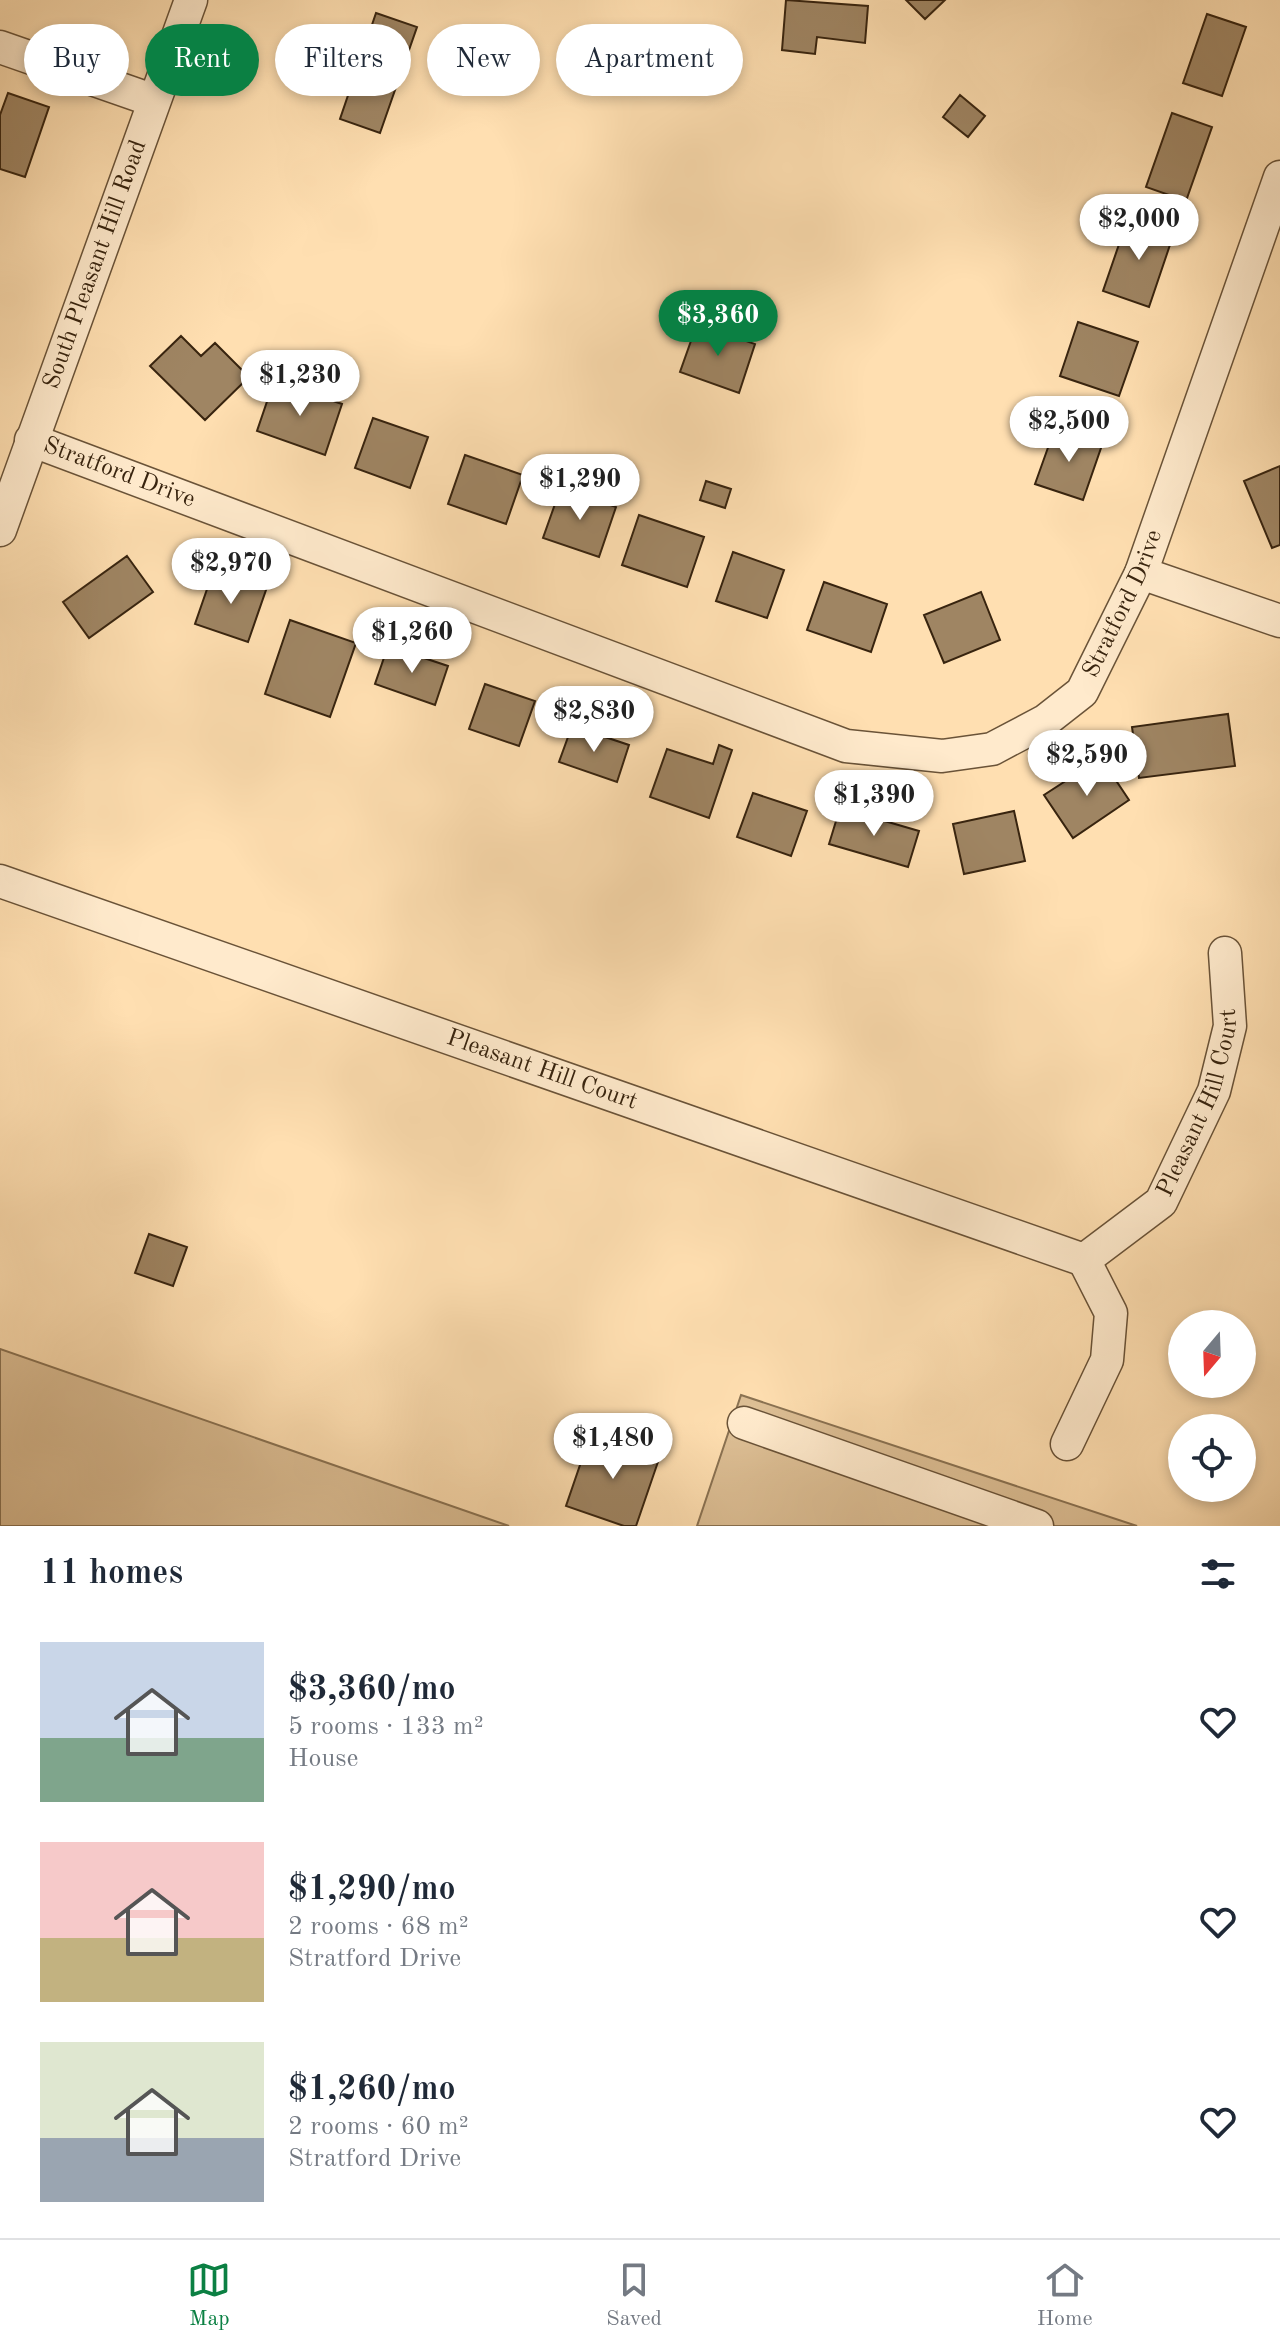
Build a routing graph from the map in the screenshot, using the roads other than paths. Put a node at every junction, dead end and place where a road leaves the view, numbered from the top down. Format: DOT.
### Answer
graph roads {
  1 [pos="191,0"];
  2 [pos="0,47"];
  3 [pos="152,100"];
  4 [pos="1280,177"];
  5 [pos="31,440"];
  6 [pos="0,530"];
  7 [pos="1141,573"];
  8 [pos="1280,621"];
  9 [pos="0,881"];
  10 [pos="1225,953"];
  11 [pos="1084,1260"];
  12 [pos="744,1423"];
  13 [pos="1067,1444"];
  14 [pos="994,1519"];
  15 [pos="1037,1526"];
  1 -- 3 [label="street, South Pleasant Hill Road"];
  2 -- 3 [label="street"];
  3 -- 5 [label="street, South Pleasant Hill Road"];
  4 -- 7 [label="street, Stratford Drive"];
  5 -- 6 [label="street, South Pleasant Hill Road"];
  5 -- 7 [label="street, Stratford Drive"];
  7 -- 8 [label="street"];
  9 -- 11 [label="street, Pleasant Hill Court"];
  10 -- 11 [label="street, Pleasant Hill Court"];
  11 -- 13 [label="street"];
  12 -- 14 [label="street"];
  14 -- 15 [label="street"];
}
